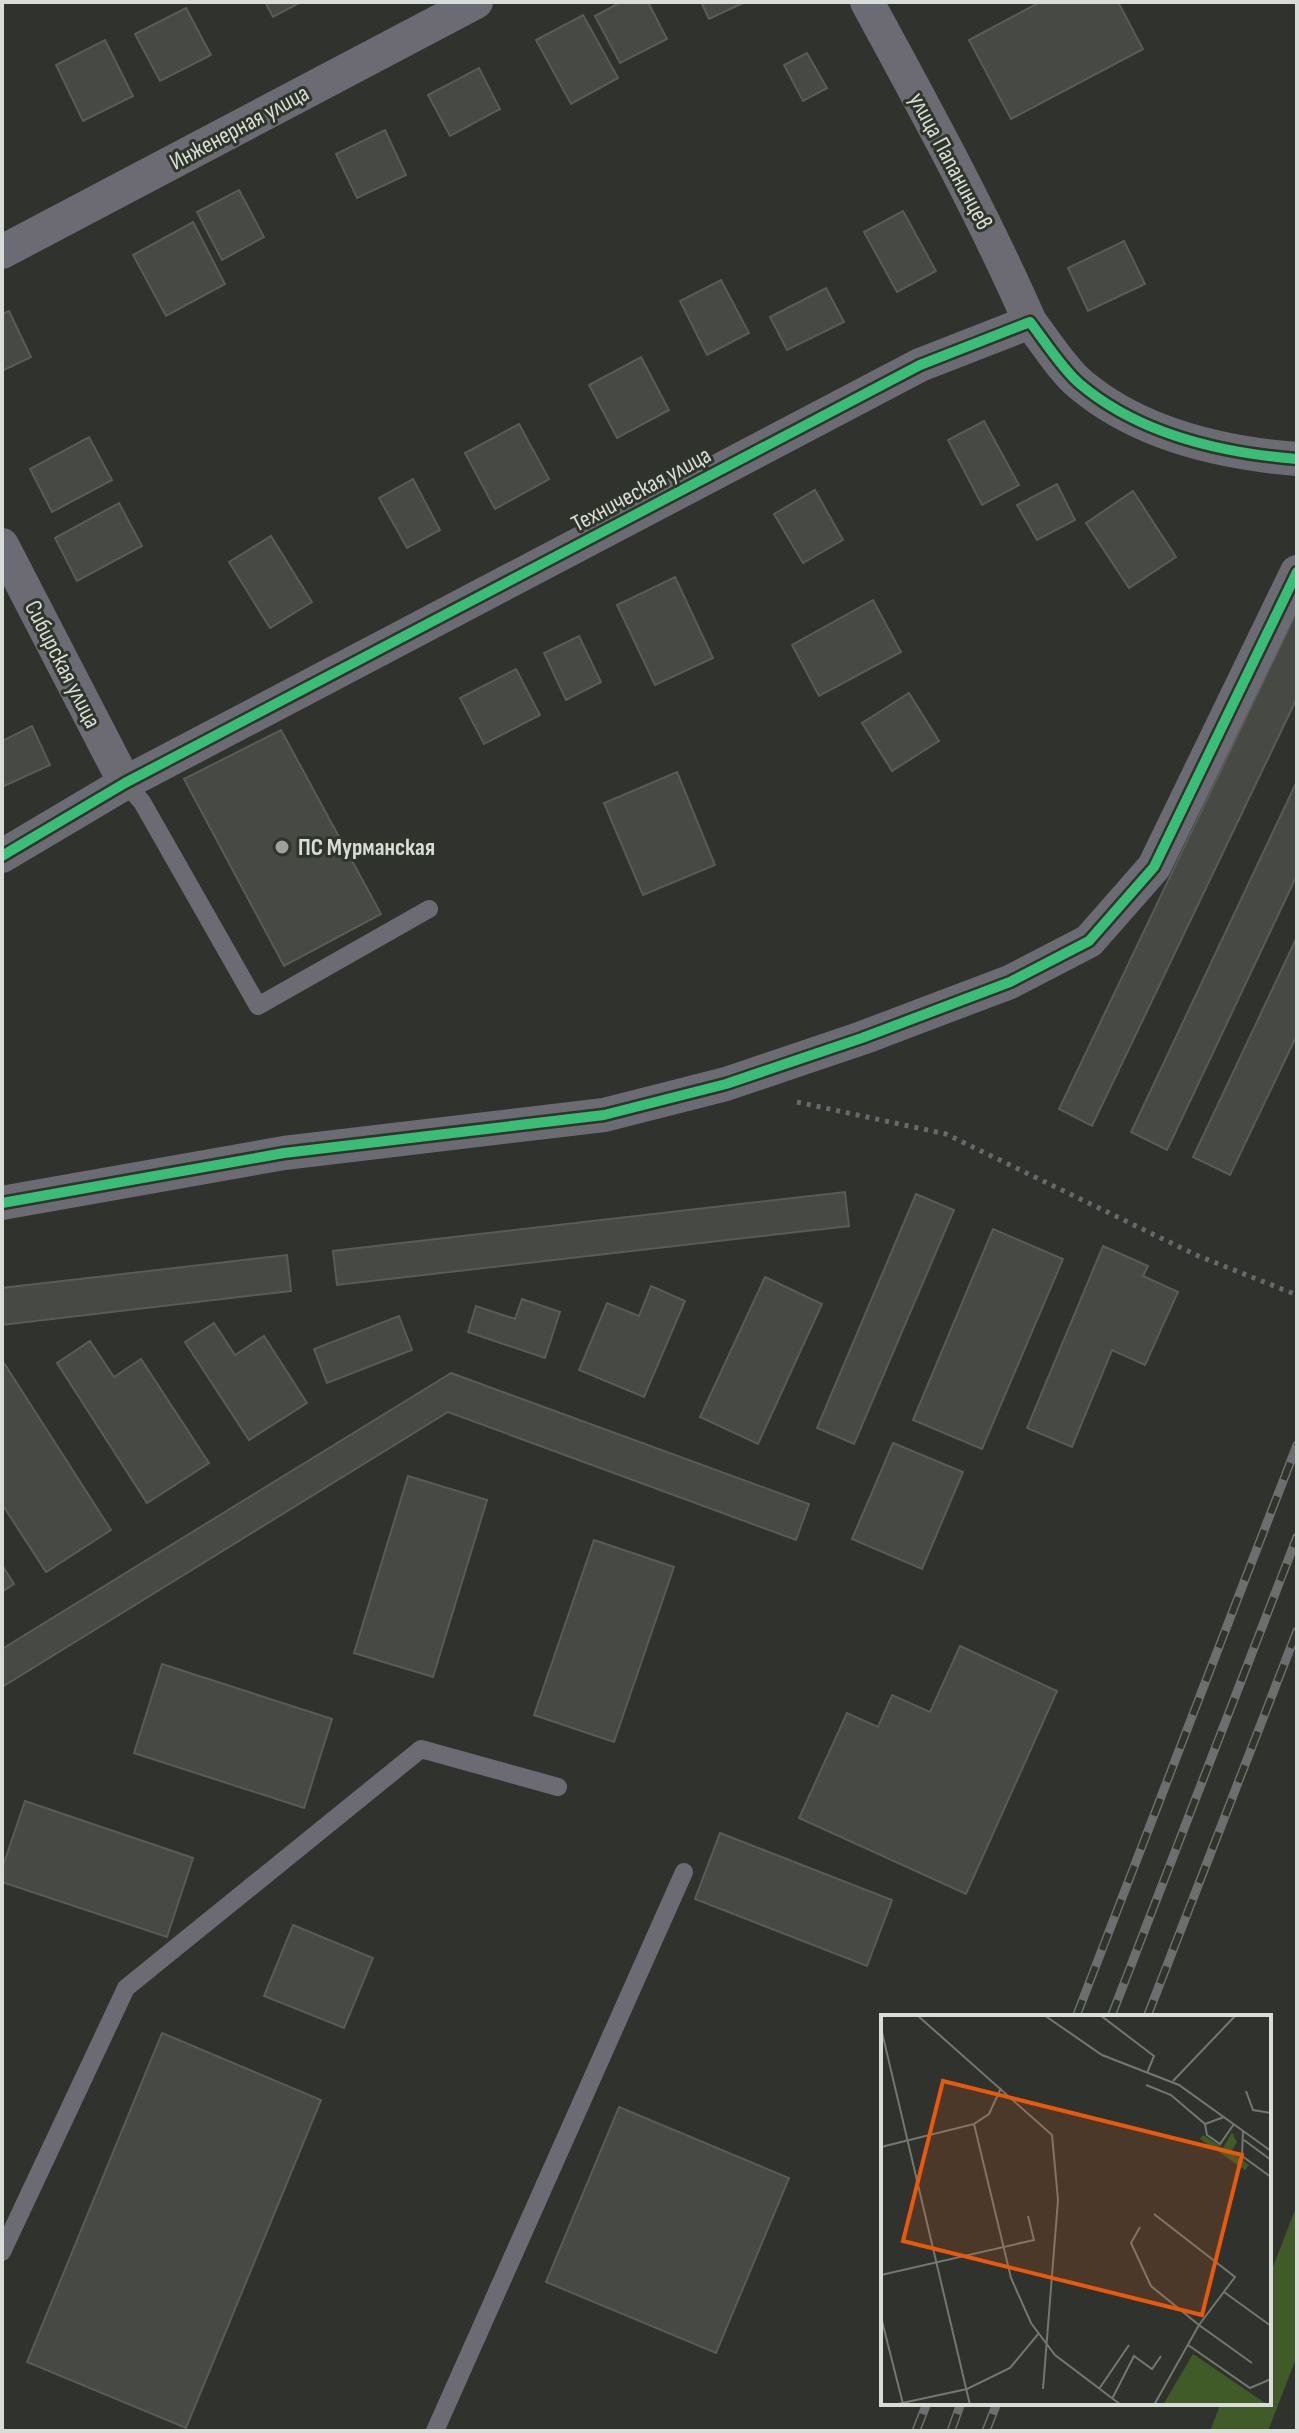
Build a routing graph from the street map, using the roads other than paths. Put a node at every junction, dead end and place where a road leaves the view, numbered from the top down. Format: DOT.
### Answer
graph roads {
  1 [pos="476,2"];
  2 [pos="867,2"];
  3 [pos="2,252"];
  4 [pos="1030,322"];
  5 [pos="1297,459"];
  6 [pos="2,545"];
  7 [pos="1297,572"];
  8 [pos="125,783"];
  9 [pos="2,856"];
  10 [pos="429,909"];
  11 [pos="2,1203"];
  12 [pos="558,1787"];
  13 [pos="684,1872"];
  14 [pos="2,2252"];
  15 [pos="435,2431"];
  1 -- 3 [label="street, Инженерная улица"];
  2 -- 4 [label="street, улица Папанинцев"];
  4 -- 5 [label="street"];
  4 -- 8 [label="street, Техническая улица"];
  6 -- 8 [label="street, Сибирская улица"];
  7 -- 11 [label="street"];
  8 -- 9 [label="street, Техническая улица"];
  8 -- 10 [label="lane"];
  12 -- 14 [label="lane"];
  13 -- 15 [label="lane"];
}
